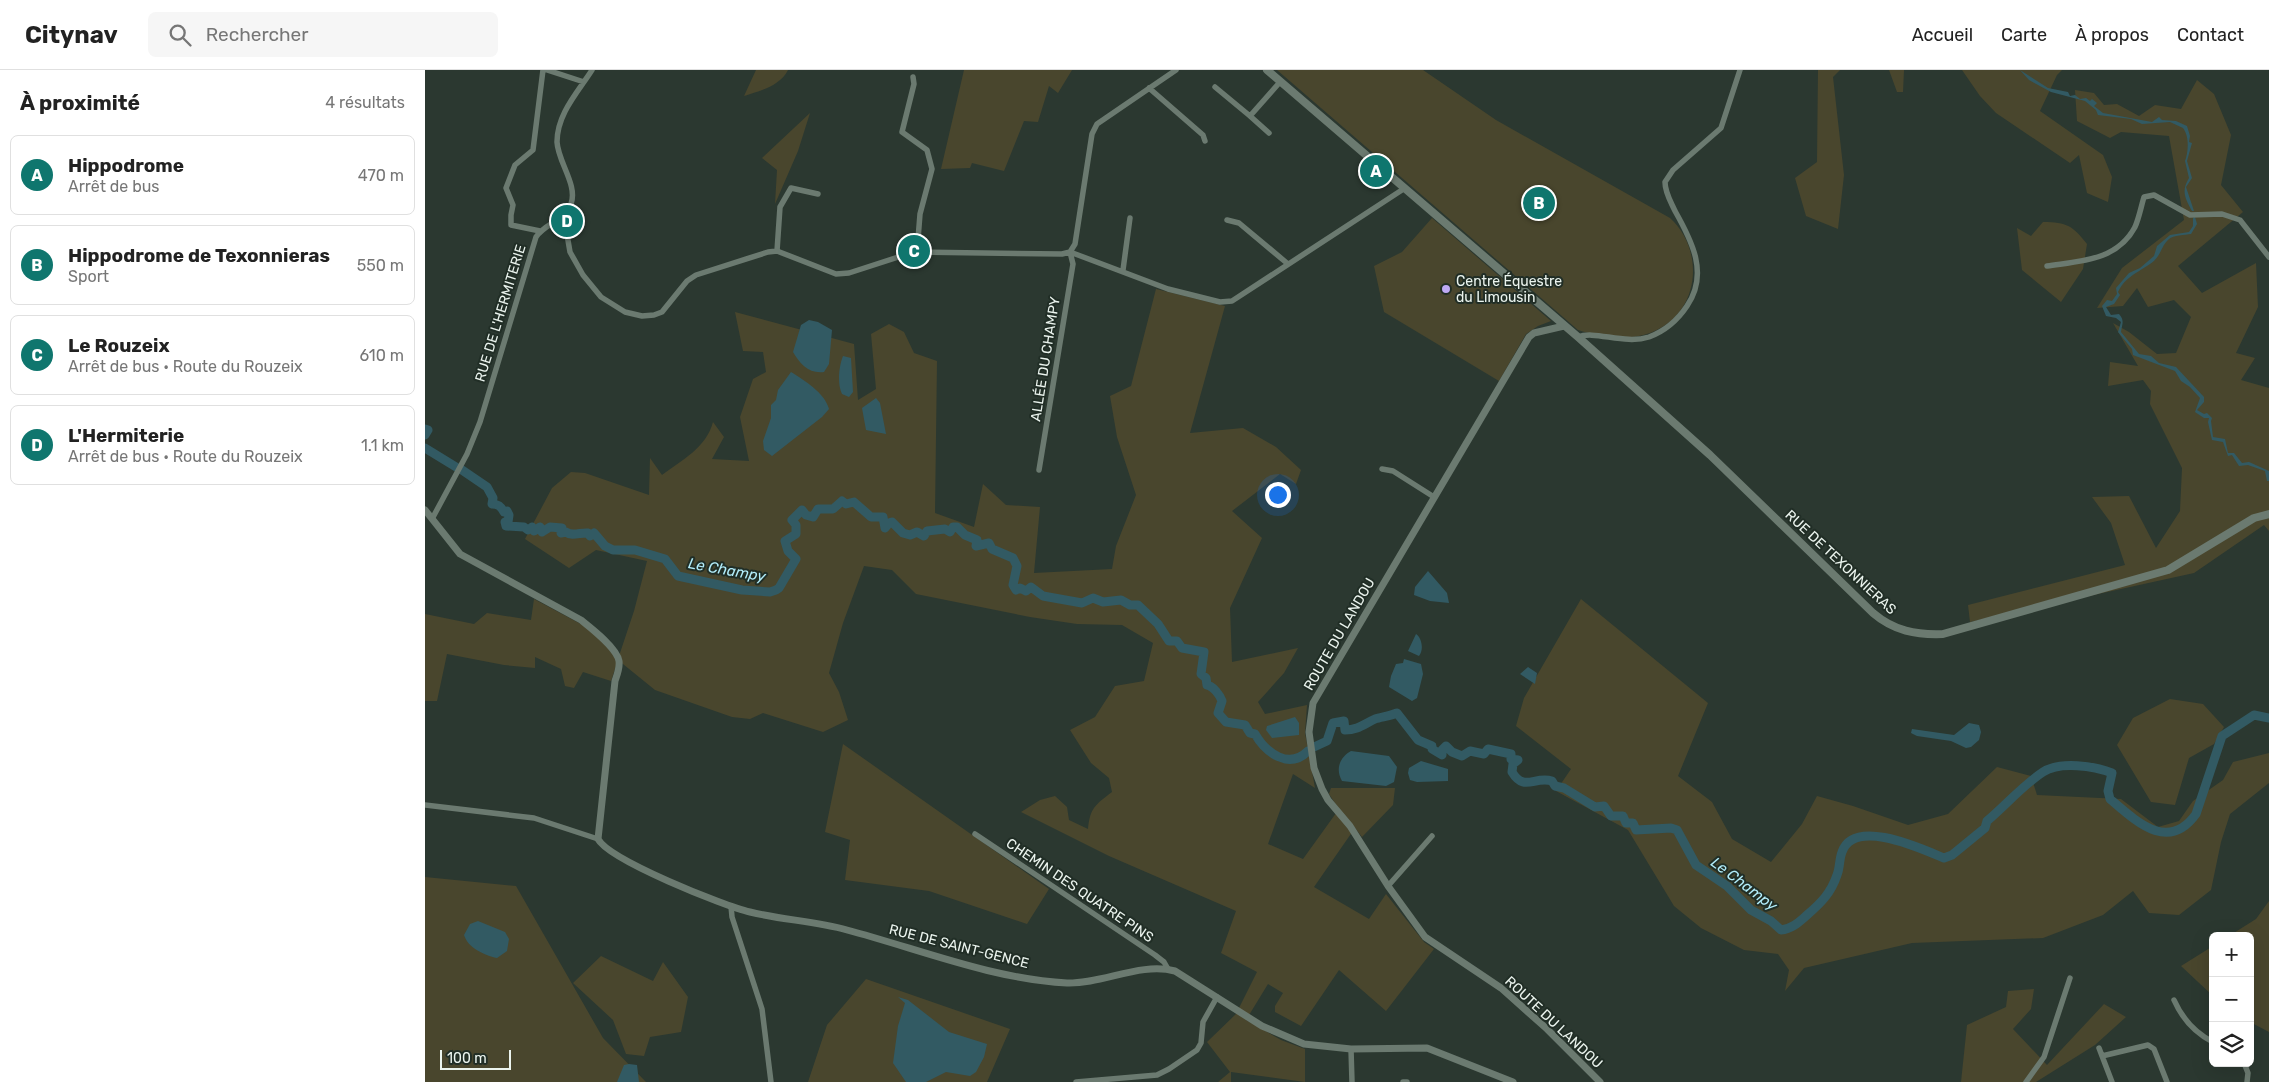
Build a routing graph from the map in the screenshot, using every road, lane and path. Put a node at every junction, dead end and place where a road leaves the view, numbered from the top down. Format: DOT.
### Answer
graph roads {
  1 [pos="545,70"];
  2 [pos="592,70"];
  3 [pos="1175,70"];
  4 [pos="1267,70"];
  5 [pos="1740,70"];
  6 [pos="913,77"];
  7 [pos="584,82"];
  8 [pos="1280,82"];
  9 [pos="1215,86"];
  10 [pos="1149,88"];
  11 [pos="1250,116"];
  12 [pos="1269,133"];
  13 [pos="1205,141"];
  14 [pos="1405,188"];
  15 [pos="818,194"];
  16 [pos="564,217"];
  17 [pos="1130,218"];
  18 [pos="1227,220"];
  19 [pos="540,231"];
  20 [pos="777,251"];
  21 [pos="917,252"];
  22 [pos="1070,252"];
  23 [pos="2269,257"];
  24 [pos="1288,264"];
  25 [pos="2047,266"];
  26 [pos="1123,270"];
  27 [pos="1564,326"];
  28 [pos="1578,337"];
  29 [pos="1382,469"];
  30 [pos="1039,470"];
  31 [pos="1434,497"];
  32 [pos="425,510"];
  33 [pos="2269,514"];
  34 [pos="432,519"];
  35 [pos="425,805"];
  36 [pos="975,834"];
  37 [pos="1432,836"];
  38 [pos="599,839"];
  39 [pos="1388,886"];
  40 [pos="731,906"];
  41 [pos="1168,969"];
  42 [pos="2070,978"];
  43 [pos="1217,997"];
  44 [pos="2173,1000"];
  45 [pos="2209,1040"];
  46 [pos="2099,1048"];
  47 [pos="1351,1049"];
  48 [pos="2102,1056"];
  49 [pos="2246,1067"];
  50 [pos="771,1082"];
  51 [pos="1076,1082"];
  52 [pos="1353,1082"];
  53 [pos="1403,1082"];
  54 [pos="1407,1082"];
  55 [pos="1513,1082"];
  56 [pos="1600,1082"];
  57 [pos="2026,1082"];
  58 [pos="2112,1082"];
  59 [pos="2167,1082"];
  60 [pos="2247,1082"];
  1 -- 7 [label="street"];
  1 -- 19 [label="street"];
  2 -- 7 [label="street"];
  3 -- 10 [label="street, ALLÉE DU CHAMPY"];
  4 -- 8 [label="main road, RUE DE TEXONNIERAS"];
  5 -- 28 [label="street"];
  6 -- 21 [label="street"];
  7 -- 16 [label="street"];
  8 -- 11 [label="street"];
  8 -- 14 [label="main road, RUE DE TEXONNIERAS"];
  9 -- 11 [label="street"];
  10 -- 13 [label="street"];
  10 -- 22 [label="street, ALLÉE DU CHAMPY"];
  11 -- 12 [label="street"];
  14 -- 24 [label="street"];
  14 -- 27 [label="main road, RUE DE TEXONNIERAS"];
  15 -- 20 [label="street"];
  16 -- 19 [label="street, RUE DE L'HERMITERIE"];
  16 -- 20 [label="street"];
  17 -- 26 [label="street"];
  18 -- 24 [label="street"];
  19 -- 34 [label="street, RUE DE L'HERMITERIE"];
  20 -- 21 [label="street"];
  21 -- 22 [label="street"];
  22 -- 26 [label="street"];
  22 -- 30 [label="street, ALLÉE DU CHAMPY"];
  23 -- 25 [label="street"];
  24 -- 26 [label="street"];
  27 -- 28 [label="main road, RUE DE TEXONNIERAS"];
  27 -- 31 [label="street, ROUTE DU LANDOU"];
  28 -- 33 [label="main road, RUE DE TEXONNIERAS"];
  29 -- 31 [label="street"];
  31 -- 39 [label="street, ROUTE DU LANDOU"];
  32 -- 34 [label="street"];
  34 -- 38 [label="street"];
  35 -- 38 [label="street, RUE DE SAINT-GENCE"];
  36 -- 41 [label="street, CHEMIN DES QUATRE PINS"];
  37 -- 39 [label="street"];
  38 -- 40 [label="street, RUE DE SAINT-GENCE"];
  39 -- 56 [label="street, ROUTE DU LANDOU"];
  40 -- 41 [label="street, RUE DE SAINT-GENCE"];
  40 -- 50 [label="street"];
  41 -- 43 [label="street"];
  42 -- 57 [label="street"];
  43 -- 47 [label="street"];
  43 -- 51 [label="street"];
  44 -- 45 [label="street"];
  46 -- 48 [label="street"];
  47 -- 52 [label="street"];
  47 -- 55 [label="street"];
  48 -- 58 [label="street"];
  48 -- 59 [label="street"];
  49 -- 60 [label="street"];
  53 -- 54 [label="street"];
}
